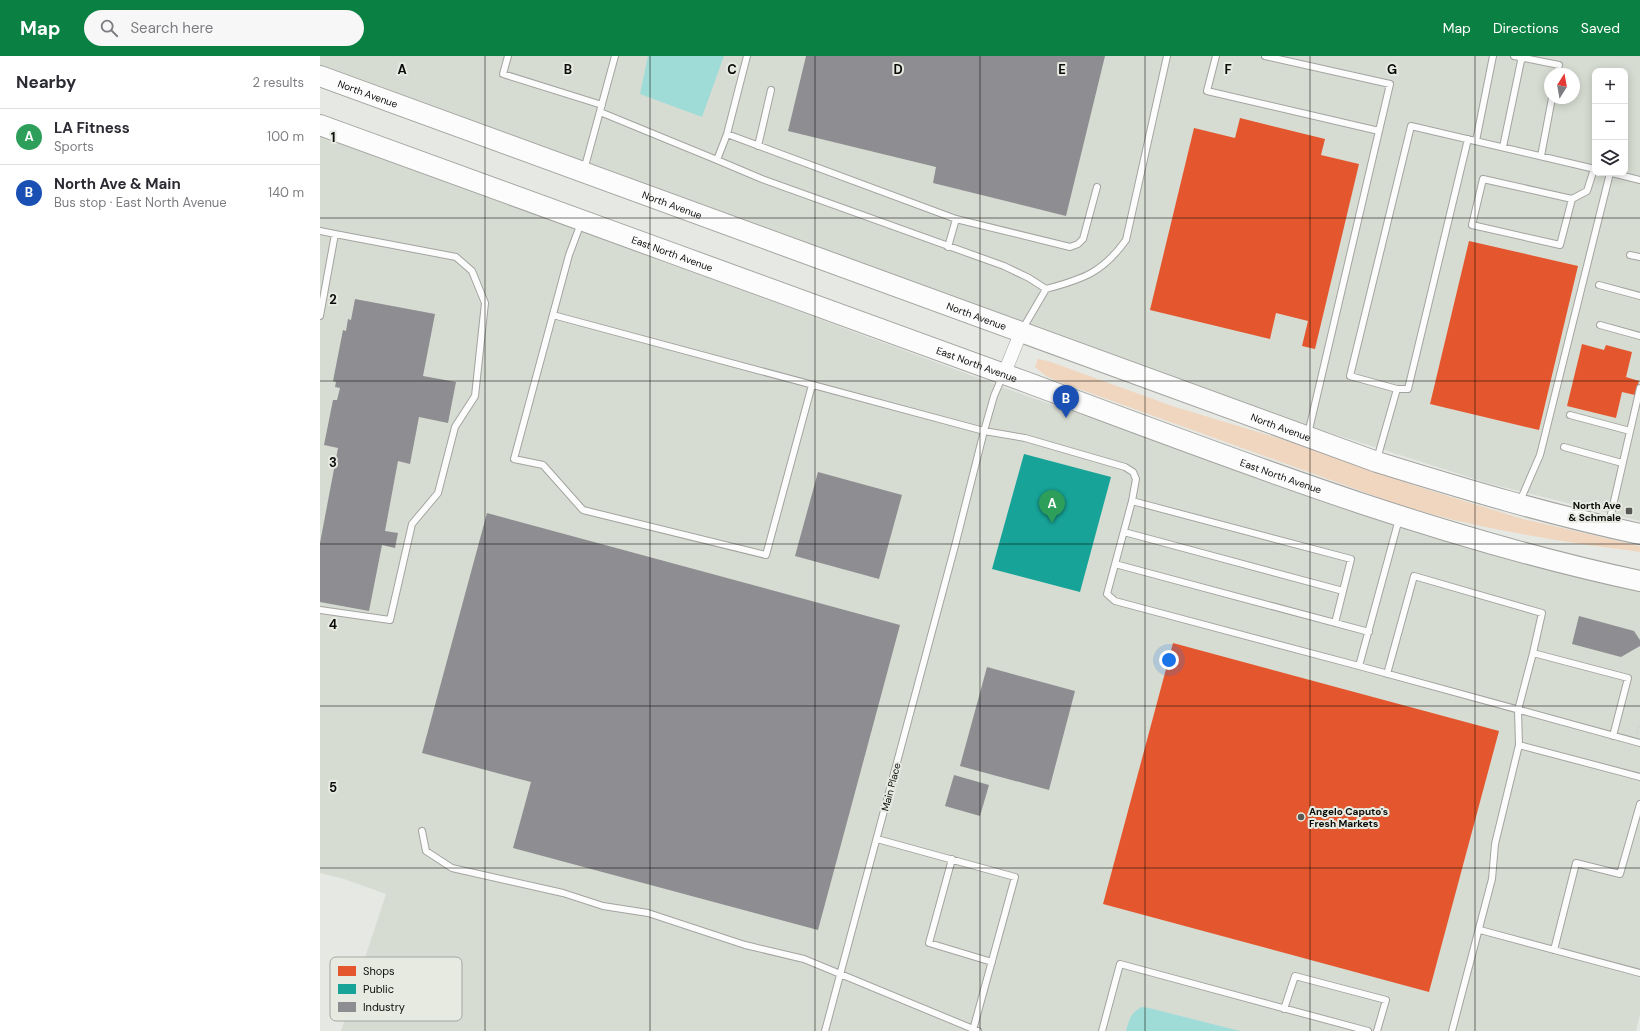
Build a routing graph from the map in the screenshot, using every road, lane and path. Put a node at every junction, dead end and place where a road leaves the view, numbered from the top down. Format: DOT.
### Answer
graph roads {
  1 [pos="508,56"];
  2 [pos="747,56"];
  3 [pos="1167,56"];
  4 [pos="1216,56"];
  5 [pos="1264,56"];
  6 [pos="1493,56"];
  7 [pos="1514,56"];
  8 [pos="612,57"];
  9 [pos="1522,57"];
  10 [pos="1558,68"];
  11 [pos="320,76"];
  12 [pos="771,90"];
  13 [pos="1551,104"];
  14 [pos="601,108"];
  15 [pos="320,125"];
  16 [pos="1380,130"];
  17 [pos="727,134"];
  18 [pos="1468,139"];
  19 [pos="1476,141"];
  20 [pos="758,146"];
  21 [pos="1503,147"];
  22 [pos="1541,156"];
  23 [pos="717,160"];
  24 [pos="1592,169"];
  25 [pos="584,172"];
  26 [pos="1592,176"];
  27 [pos="1610,176"];
  28 [pos="1628,176"];
  29 [pos="1640,178"];
  30 [pos="1097,188"];
  31 [pos="1572,199"];
  32 [pos="956,219"];
  33 [pos="583,220"];
  34 [pos="320,231"];
  35 [pos="335,234"];
  36 [pos="948,247"];
  37 [pos="1630,255"];
  38 [pos="1640,257"];
  39 [pos="1599,285"];
  40 [pos="1046,289"];
  41 [pos="1640,296"];
  42 [pos="321,305"];
  43 [pos="552,315"];
  44 [pos="320,316"];
  45 [pos="1600,325"];
  46 [pos="1021,332"];
  47 [pos="1640,336"];
  48 [pos="1004,374"];
  49 [pos="812,385"];
  50 [pos="1640,388"];
  51 [pos="1397,389"];
  52 [pos="1570,415"];
  53 [pos="984,431"];
  54 [pos="1630,431"];
  55 [pos="1307,436"];
  56 [pos="1564,447"];
  57 [pos="1377,462"];
  58 [pos="1622,463"];
  59 [pos="1132,500"];
  60 [pos="1519,504"];
  61 [pos="1400,516"];
  62 [pos="1608,527"];
  63 [pos="1124,532"];
  64 [pos="1640,534"];
  65 [pos="1115,564"];
  66 [pos="1640,581"];
  67 [pos="1343,591"];
  68 [pos="320,610"];
  69 [pos="1334,623"];
  70 [pos="1369,632"];
  71 [pos="1533,653"];
  72 [pos="1359,666"];
  73 [pos="1387,674"];
  74 [pos="1518,710"];
  75 [pos="1640,722"];
  76 [pos="1613,736"];
  77 [pos="1640,736"];
  78 [pos="1640,743"];
  79 [pos="1519,745"];
  80 [pos="1640,777"];
  81 [pos="1640,804"];
  82 [pos="422,831"];
  83 [pos="877,839"];
  84 [pos="952,859"];
  85 [pos="1480,930"];
  86 [pos="1554,950"];
  87 [pos="992,962"];
  88 [pos="1640,973"];
  89 [pos="840,974"];
  90 [pos="1284,1009"];
  91 [pos="976,1030"];
  92 [pos="825,1031"];
  93 [pos="1102,1031"];
  94 [pos="1368,1031"];
  95 [pos="1377,1031"];
  96 [pos="1452,1031"];
  1 -- 14 [label="lane"];
  2 -- 17 [label="lane"];
  3 -- 40 [label="lane"];
  4 -- 16 [label="lane"];
  5 -- 16 [label="lane"];
  6 -- 19 [label="lane"];
  7 -- 9 [label="lane"];
  8 -- 14 [label="lane"];
  9 -- 10 [label="lane"];
  9 -- 21 [label="lane"];
  11 -- 25 [label="main road, North Avenue"];
  12 -- 20 [label="lane"];
  13 -- 22 [label="lane"];
  14 -- 23 [label="lane"];
  14 -- 25 [label="lane"];
  15 -- 33 [label="main road, East North Avenue"];
  16 -- 55 [label="lane"];
  17 -- 20 [label="lane"];
  17 -- 23 [label="lane"];
  18 -- 19 [label="lane"];
  18 -- 51 [label="lane"];
  18 -- 51 [label="lane"];
  19 -- 21 [label="lane"];
  20 -- 32 [label="lane"];
  21 -- 22 [label="lane"];
  22 -- 24 [label="lane"];
  23 -- 36 [label="lane"];
  25 -- 46 [label="main road, North Avenue"];
  26 -- 31 [label="lane"];
  27 -- 60 [label="lane"];
  28 -- 29 [label="lane"];
  30 -- 32 [label="lane"];
  31 -- 31 [label="lane"];
  32 -- 36 [label="lane"];
  33 -- 43 [label="lane"];
  33 -- 48 [label="main road, East North Avenue"];
  34 -- 35 [label="lane"];
  35 -- 42 [label="lane"];
  35 -- 68 [label="lane"];
  36 -- 40 [label="lane"];
  37 -- 38 [label="lane"];
  39 -- 41 [label="lane"];
  40 -- 46 [label="lane"];
  42 -- 44 [label="lane"];
  43 -- 49 [label="lane"];
  43 -- 49 [label="lane"];
  45 -- 47 [label="lane"];
  46 -- 48 [label="street"];
  46 -- 55 [label="main road, North Avenue"];
  48 -- 53 [label="lane, Main Place"];
  48 -- 61 [label="main road, East North Avenue"];
  49 -- 53 [label="lane"];
  50 -- 54 [label="lane"];
  51 -- 57 [label="lane"];
  52 -- 54 [label="lane"];
  53 -- 59 [label="lane"];
  53 -- 83 [label="lane, Main Place"];
  54 -- 58 [label="lane"];
  55 -- 57 [label="main road, North Avenue"];
  56 -- 58 [label="lane"];
  57 -- 60 [label="main road, North Avenue"];
  58 -- 62 [label="lane"];
  59 -- 63 [label="lane"];
  59 -- 67 [label="lane"];
  60 -- 62 [label="main road, North Avenue"];
  61 -- 66 [label="main road, East North Avenue"];
  61 -- 70 [label="lane"];
  62 -- 64 [label="main road, North Avenue"];
  63 -- 65 [label="lane"];
  63 -- 67 [label="lane"];
  65 -- 69 [label="lane"];
  65 -- 72 [label="lane"];
  67 -- 69 [label="lane"];
  69 -- 70 [label="lane"];
  70 -- 72 [label="lane"];
  71 -- 73 [label="lane"];
  71 -- 74 [label="lane"];
  71 -- 76 [label="lane"];
  72 -- 73 [label="lane"];
  73 -- 74 [label="lane"];
  74 -- 76 [label="lane"];
  74 -- 79 [label="lane"];
  75 -- 77 [label="path"];
  76 -- 78 [label="lane"];
  79 -- 80 [label="lane"];
  79 -- 85 [label="lane"];
  81 -- 86 [label="lane"];
  82 -- 89 [label="lane"];
  83 -- 84 [label="lane"];
  83 -- 89 [label="lane, Main Place"];
  84 -- 87 [label="lane"];
  84 -- 87 [label="lane"];
  85 -- 86 [label="lane"];
  85 -- 96 [label="lane"];
  86 -- 88 [label="lane"];
  87 -- 91 [label="lane"];
  89 -- 91 [label="lane"];
  89 -- 92 [label="lane, Main Place"];
  90 -- 93 [label="lane"];
  90 -- 94 [label="lane"];
  90 -- 95 [label="lane"];
}
